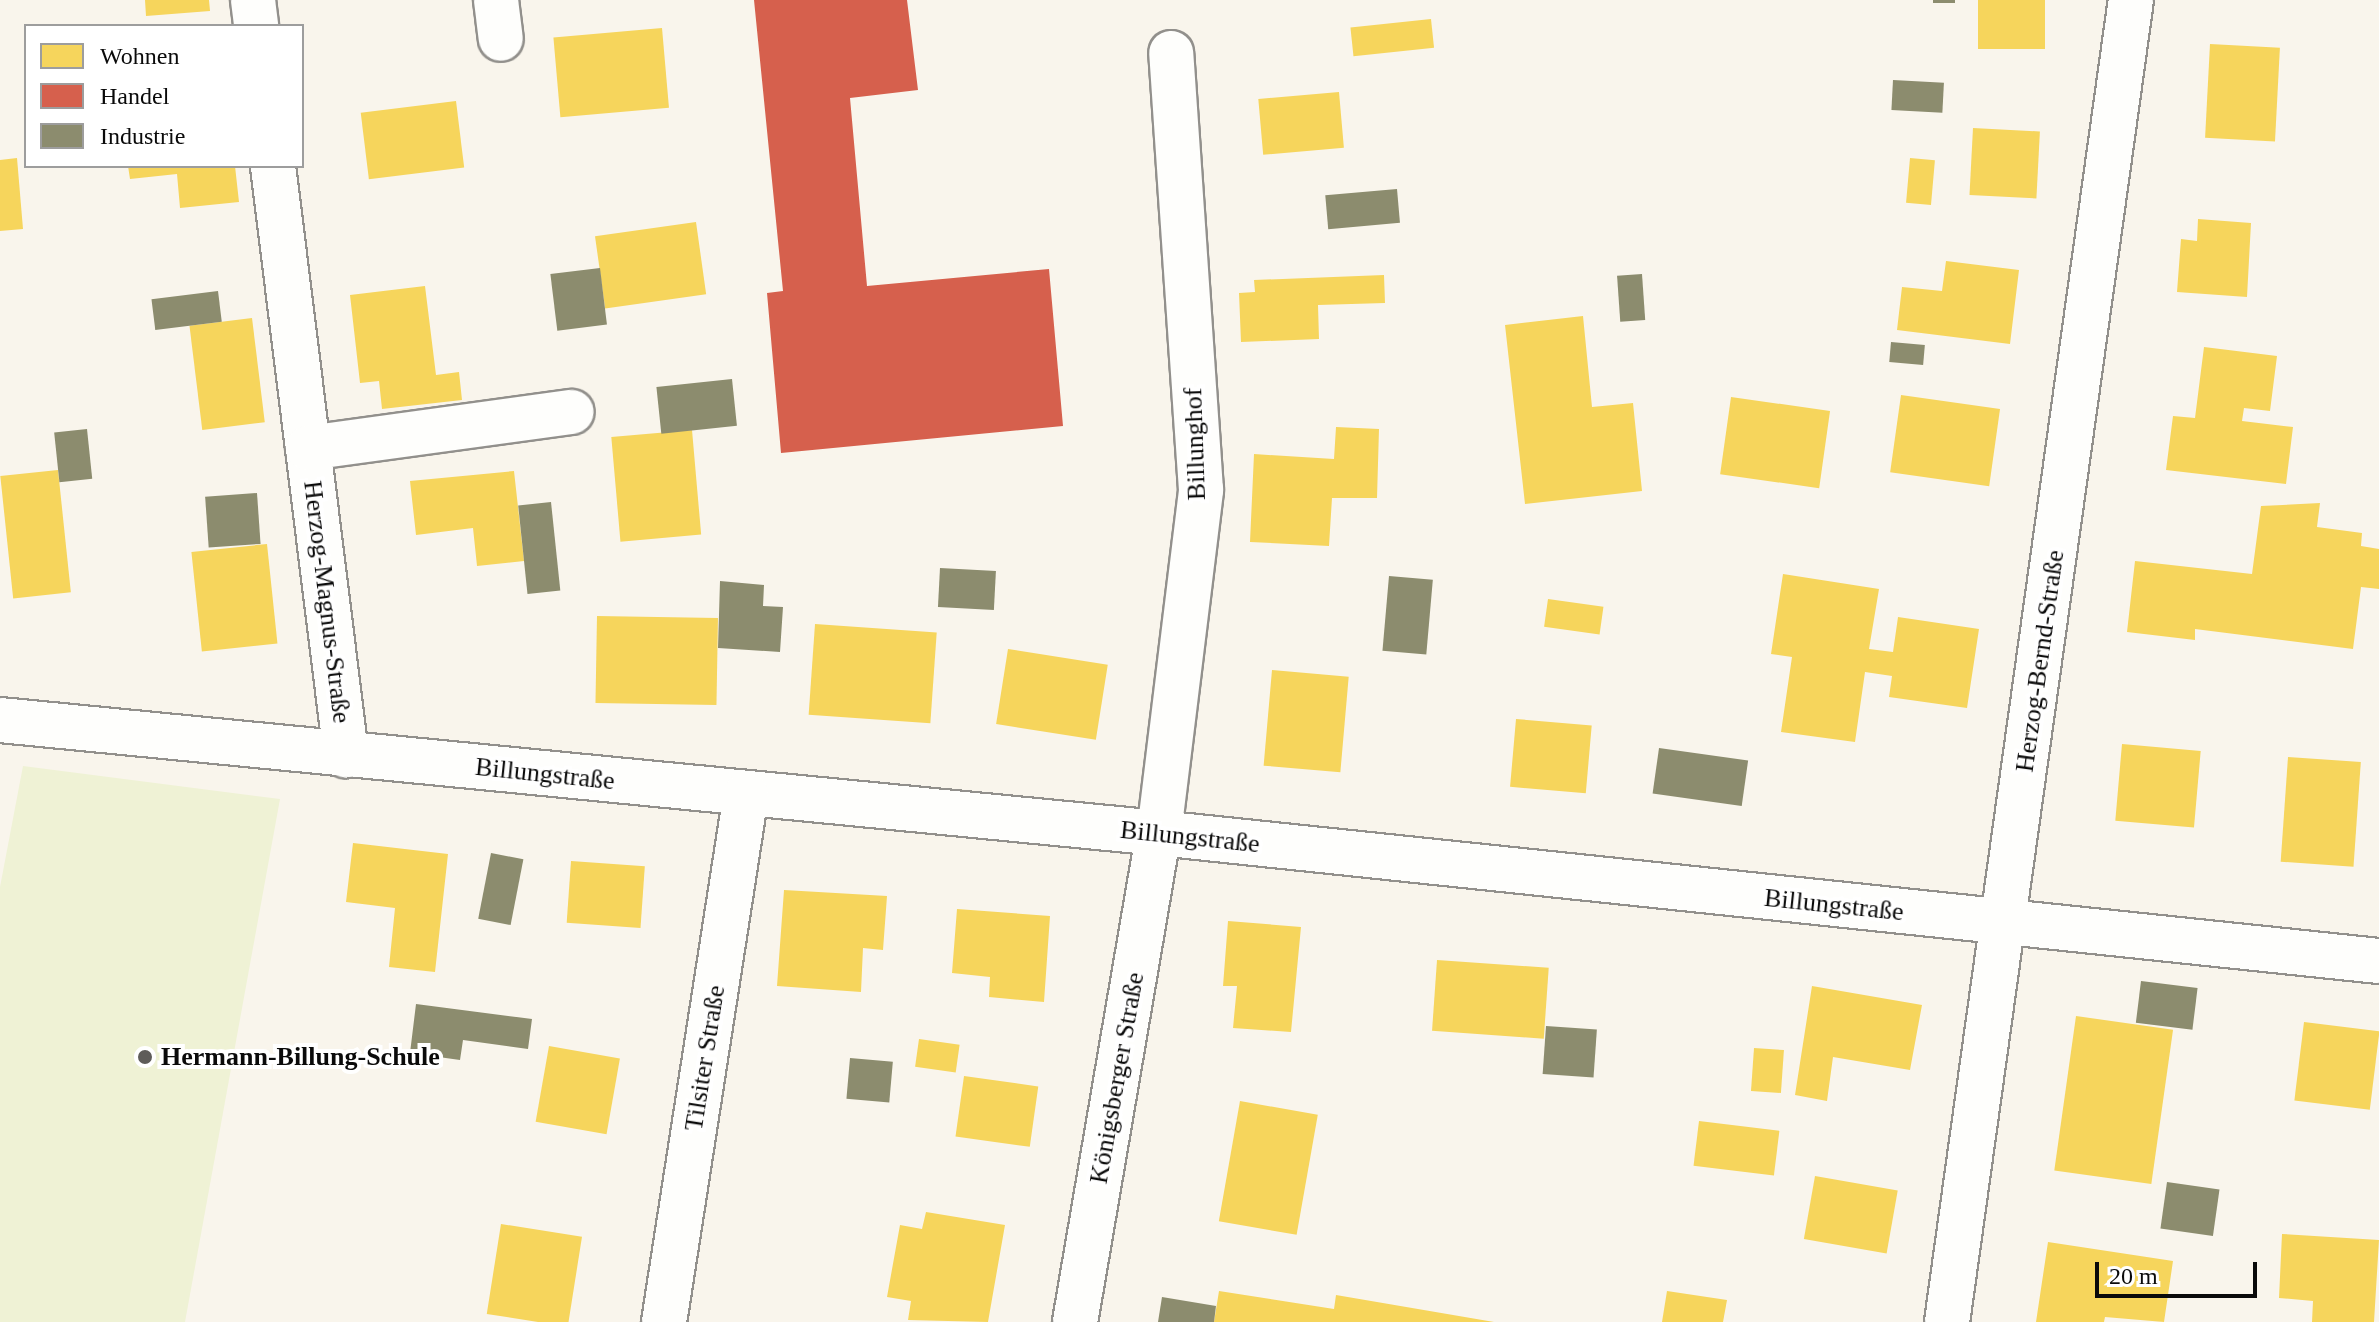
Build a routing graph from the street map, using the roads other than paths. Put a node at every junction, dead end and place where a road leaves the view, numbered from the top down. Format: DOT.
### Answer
graph roads {
  1 [pos="253,0"];
  2 [pos="2131,0"];
  3 [pos="256,24"];
  4 [pos="1171,53"];
  5 [pos="273,168"];
  6 [pos="572,412"];
  7 [pos="308,448"];
  8 [pos="0,720"];
  9 [pos="346,755"];
  10 [pos="746,794"];
  11 [pos="1159,833"];
  12 [pos="2005,923"];
  13 [pos="2379,961"];
  14 [pos="664,1322"];
  15 [pos="1075,1322"];
  16 [pos="1947,1322"];
  1 -- 3 [label="street"];
  2 -- 12 [label="street, Herzog-Bernd-Straße"];
  4 -- 11 [label="street, Billunghof"];
  5 -- 7 [label="street, Herzog-Magnus-Straße"];
  6 -- 7 [label="street, Herzog-Magnus-Straße"];
  7 -- 9 [label="street, Herzog-Magnus-Straße"];
  8 -- 9 [label="street, Billungstraße"];
  9 -- 10 [label="street, Billungstraße"];
  10 -- 11 [label="street, Billungstraße"];
  10 -- 14 [label="street, Tilsiter Straße"];
  11 -- 12 [label="street, Billungstraße"];
  11 -- 15 [label="street, Königsberger Straße"];
  12 -- 13 [label="street, Billungstraße"];
  12 -- 16 [label="street, Herzog-Bernd-Straße"];
}
